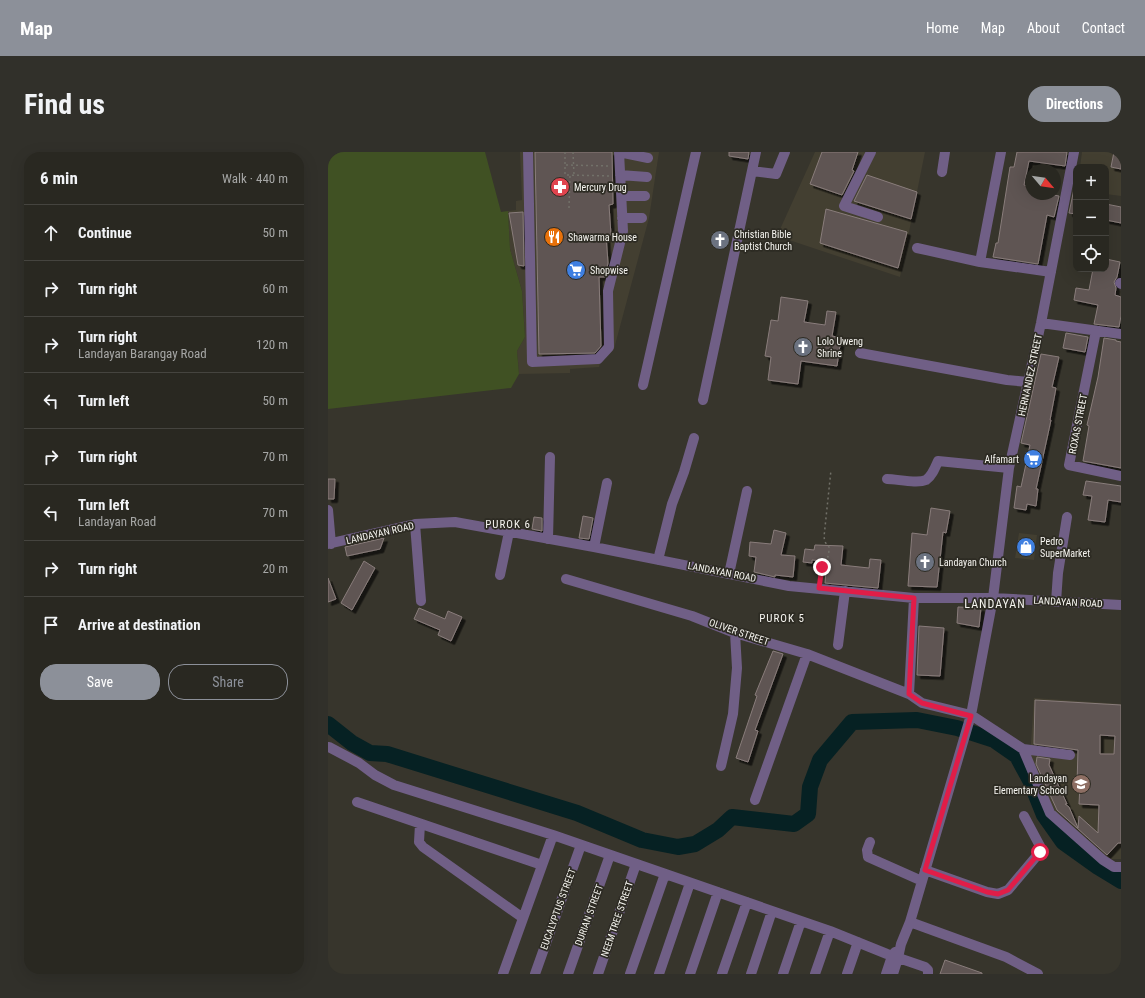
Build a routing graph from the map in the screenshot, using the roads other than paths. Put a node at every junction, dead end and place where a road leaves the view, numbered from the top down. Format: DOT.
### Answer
graph roads {
  1 [pos="528,152"];
  2 [pos="619,152"];
  3 [pos="696,152"];
  4 [pos="756,152"];
  5 [pos="785,152"];
  6 [pos="871,152"];
  7 [pos="946,152"];
  8 [pos="1001,152"];
  9 [pos="1074,152"];
  10 [pos="648,158"];
  11 [pos="620,170"];
  12 [pos="752,172"];
  13 [pos="942,172"];
  14 [pos="647,177"];
  15 [pos="622,196"];
  16 [pos="645,196"];
  17 [pos="878,216"];
  18 [pos="622,218"];
  19 [pos="642,218"];
  20 [pos="917,248"];
  21 [pos="980,262"];
  22 [pos="1052,272"];
  23 [pos="1041,322"];
  24 [pos="1096,331"];
  25 [pos="1121,334"];
  26 [pos="860,353"];
  27 [pos="1028,382"];
  28 [pos="644,385"];
  29 [pos="704,400"];
  30 [pos="694,438"];
  31 [pos="550,456"];
  32 [pos="1009,468"];
  33 [pos="1121,476"];
  34 [pos="887,478"];
  35 [pos="607,483"];
  36 [pos="746,491"];
  37 [pos="328,510"];
  38 [pos="1067,516"];
  39 [pos="415,524"];
  40 [pos="509,532"];
  41 [pos="548,539"];
  42 [pos="330,544"];
  43 [pos="594,547"];
  44 [pos="658,560"];
  45 [pos="729,574"];
  46 [pos="500,576"];
  47 [pos="566,579"];
  48 [pos="845,591"];
  49 [pos="914,598"];
  50 [pos="993,598"];
  51 [pos="421,601"];
  52 [pos="1056,602"];
  53 [pos="1121,605"];
  54 [pos="735,633"];
  55 [pos="838,645"];
  56 [pos="807,654"];
  57 [pos="909,694"];
  58 [pos="971,716"];
  59 [pos="329,747"];
  60 [pos="1023,749"];
  61 [pos="1070,755"];
  62 [pos="721,766"];
  63 [pos="755,800"];
  64 [pos="357,802"];
  65 [pos="1024,816"];
  66 [pos="420,824"];
  67 [pos="553,835"];
  68 [pos="870,842"];
  69 [pos="581,845"];
  70 [pos="610,855"];
  71 [pos="636,864"];
  72 [pos="542,865"];
  73 [pos="1121,867"];
  74 [pos="925,870"];
  75 [pos="665,874"];
  76 [pos="922,881"];
  77 [pos="690,883"];
  78 [pos="718,892"];
  79 [pos="746,902"];
  80 [pos="772,911"];
  81 [pos="523,918"];
  82 [pos="801,921"];
  83 [pos="910,922"];
  84 [pos="830,931"];
  85 [pos="858,942"];
  86 [pos="895,957"];
  87 [pos="503,974"];
  88 [pos="535,974"];
  89 [pos="568,974"];
  90 [pos="598,974"];
  91 [pos="630,974"];
  92 [pos="659,974"];
  93 [pos="690,974"];
  94 [pos="722,974"];
  95 [pos="751,974"];
  96 [pos="783,974"];
  97 [pos="815,974"];
  98 [pos="847,974"];
  99 [pos="886,974"];
  100 [pos="893,974"];
  101 [pos="928,974"];
  102 [pos="1038,974"];
  1 -- 18 [label="street"];
  2 -- 10 [label="street"];
  2 -- 11 [label="street"];
  3 -- 28 [label="street"];
  4 -- 12 [label="street"];
  5 -- 12 [label="street"];
  6 -- 17 [label="street"];
  7 -- 13 [label="street"];
  8 -- 21 [label="street"];
  9 -- 22 [label="street, HERNANDEZ STREET"];
  11 -- 14 [label="street"];
  11 -- 15 [label="street"];
  12 -- 29 [label="street"];
  15 -- 16 [label="street"];
  15 -- 18 [label="street"];
  18 -- 19 [label="street"];
  20 -- 21 [label="street"];
  21 -- 22 [label="street"];
  22 -- 23 [label="street, HERNANDEZ STREET"];
  23 -- 24 [label="street"];
  23 -- 27 [label="street, HERNANDEZ STREET"];
  24 -- 25 [label="street"];
  24 -- 33 [label="street, ROXAS STREET"];
  26 -- 27 [label="street"];
  27 -- 32 [label="street, HERNANDEZ STREET"];
  30 -- 44 [label="street"];
  31 -- 41 [label="street"];
  32 -- 34 [label="street"];
  32 -- 50 [label="street, HERNANDEZ STREET"];
  35 -- 43 [label="street"];
  36 -- 45 [label="street"];
  37 -- 42 [label="street"];
  38 -- 52 [label="street"];
  39 -- 40 [label="street, LANDAYAN ROAD"];
  39 -- 42 [label="street, LANDAYAN ROAD"];
  39 -- 51 [label="street"];
  40 -- 41 [label="street, LANDAYAN ROAD"];
  40 -- 46 [label="street"];
  41 -- 43 [label="street, LANDAYAN ROAD"];
  43 -- 44 [label="street, LANDAYAN ROAD"];
  44 -- 45 [label="street, LANDAYAN ROAD"];
  45 -- 48 [label="street, LANDAYAN ROAD"];
  47 -- 54 [label="street, OLIVER STREET"];
  48 -- 49 [label="street, LANDAYAN ROAD"];
  48 -- 55 [label="street"];
  49 -- 50 [label="street, LANDAYAN ROAD"];
  49 -- 57 [label="street"];
  50 -- 52 [label="street, LANDAYAN ROAD"];
  50 -- 58 [label="street, HERNANDEZ STREET"];
  52 -- 53 [label="street, LANDAYAN ROAD"];
  54 -- 56 [label="street, OLIVER STREET"];
  54 -- 62 [label="street"];
  56 -- 57 [label="street, OLIVER STREET"];
  56 -- 63 [label="street"];
  57 -- 58 [label="street, OLIVER STREET"];
  58 -- 60 [label="street, OLIVER STREET"];
  58 -- 74 [label="street, HERNANDEZ STREET"];
  59 -- 67 [label="street"];
  60 -- 61 [label="street"];
  60 -- 73 [label="street"];
  64 -- 66 [label="street"];
  65 -- 74 [label="street"];
  66 -- 72 [label="street"];
  66 -- 81 [label="street"];
  67 -- 69 [label="street"];
  67 -- 72 [label="street"];
  68 -- 76 [label="street"];
  69 -- 70 [label="street"];
  69 -- 88 [label="street, EUCALYPTUS STREET"];
  70 -- 71 [label="street"];
  70 -- 89 [label="street, DURIAN STREET"];
  71 -- 75 [label="street"];
  71 -- 90 [label="street, NEEM TREE STREET"];
  72 -- 81 [label="street"];
  74 -- 76 [label="street, HERNANDEZ STREET"];
  75 -- 77 [label="street"];
  75 -- 91 [label="street"];
  76 -- 83 [label="street, HERNANDEZ STREET"];
  77 -- 78 [label="street"];
  77 -- 92 [label="street"];
  78 -- 79 [label="street"];
  78 -- 93 [label="street"];
  79 -- 80 [label="street"];
  79 -- 94 [label="street"];
  80 -- 82 [label="street"];
  80 -- 95 [label="street"];
  81 -- 87 [label="street"];
  82 -- 84 [label="street"];
  82 -- 96 [label="street"];
  83 -- 86 [label="street, HERNANDEZ STREET"];
  83 -- 102 [label="street"];
  84 -- 85 [label="street"];
  84 -- 97 [label="street"];
  85 -- 86 [label="street"];
  85 -- 98 [label="street"];
  86 -- 99 [label="street"];
  86 -- 100 [label="street"];
  86 -- 101 [label="street"];
}
